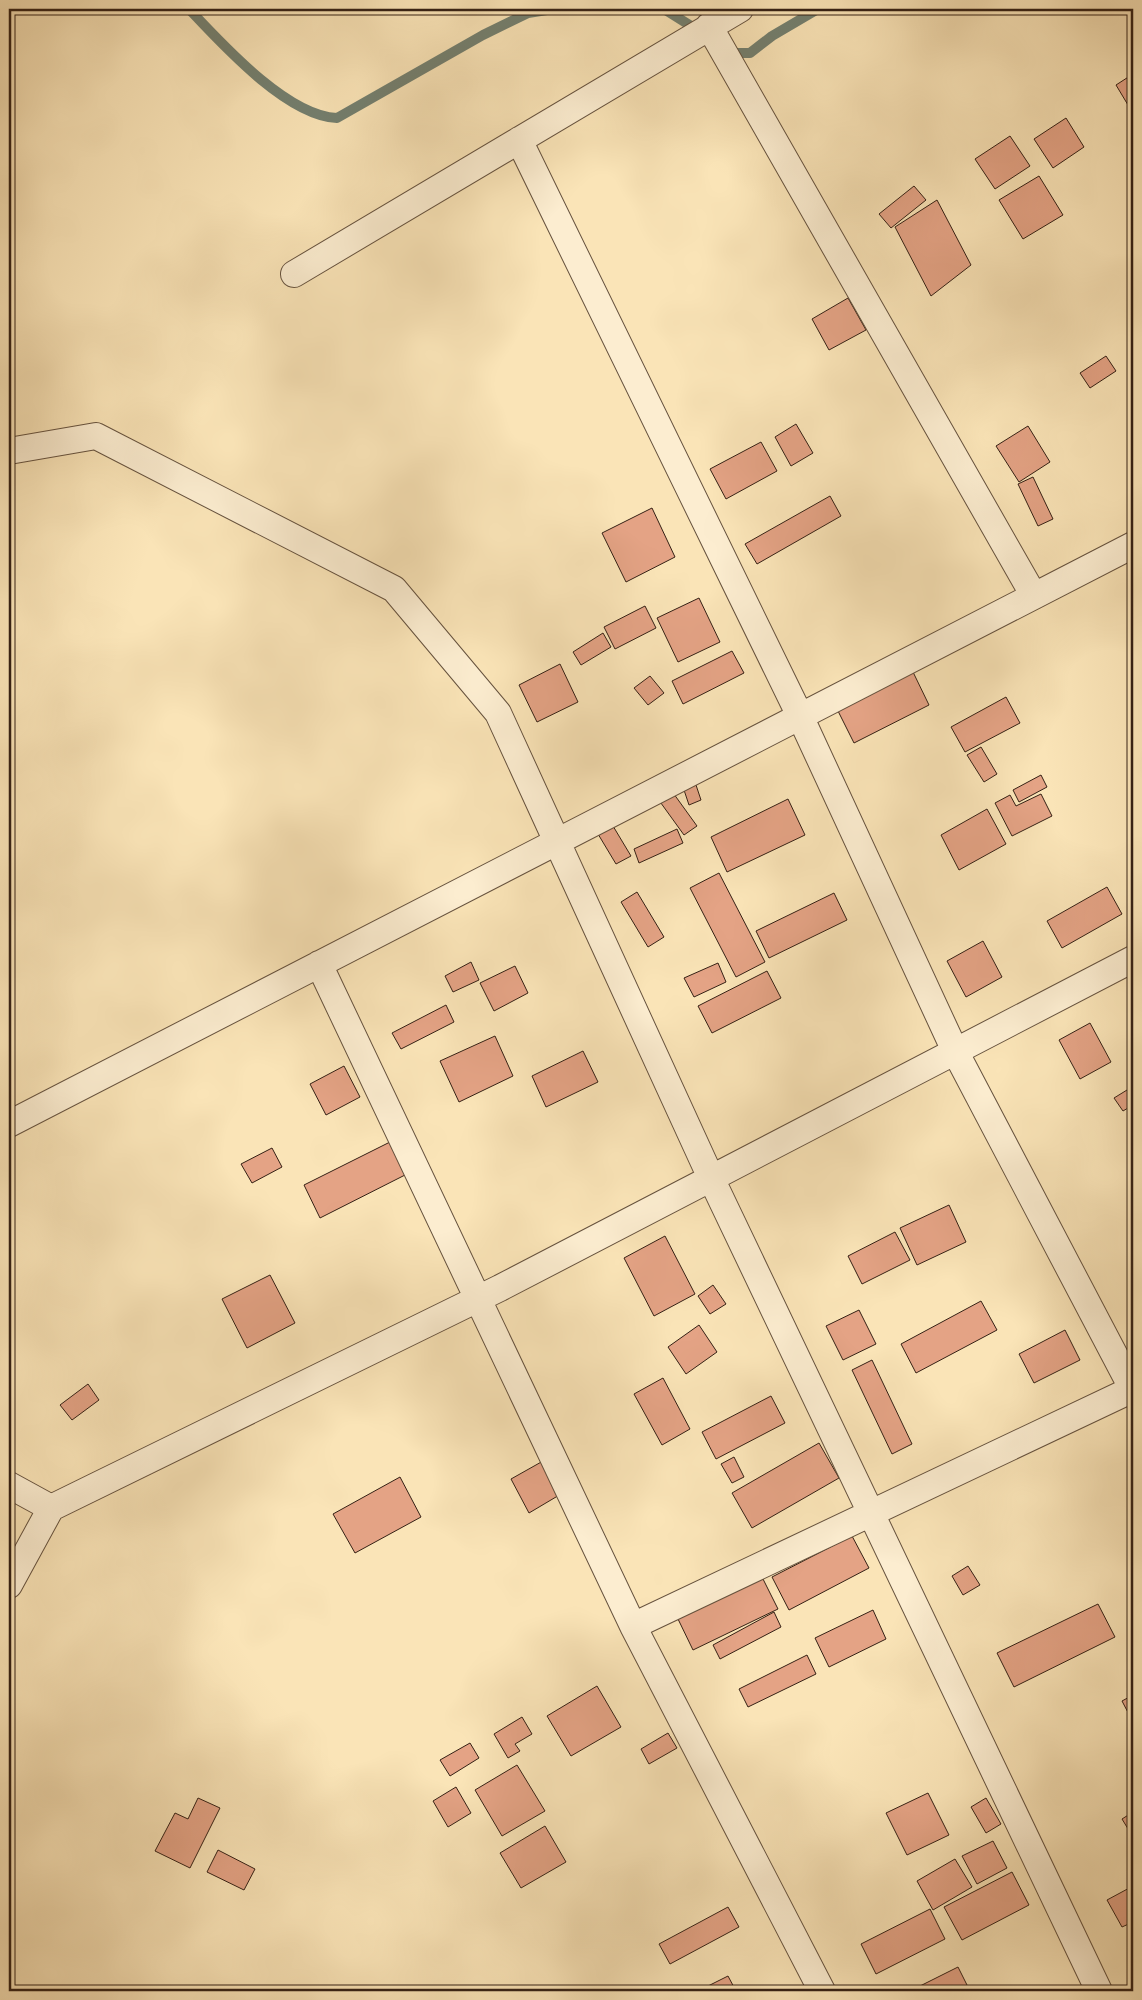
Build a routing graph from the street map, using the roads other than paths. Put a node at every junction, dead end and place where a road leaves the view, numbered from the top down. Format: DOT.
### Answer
graph roads {
  1 [pos="740,9"];
  2 [pos="709,26"];
  3 [pos="519,140"];
  4 [pos="294,274"];
  5 [pos="9,451"];
  6 [pos="1133,545"];
  7 [pos="1034,596"];
  8 [pos="800,716"];
  9 [pos="559,841"];
  10 [pos="1133,959"];
  11 [pos="319,964"];
  12 [pos="956,1051"];
  13 [pos="9,1124"];
  14 [pos="711,1178"];
  15 [pos="477,1298"];
  16 [pos="1133,1390"];
  17 [pos="9,1485"];
  18 [pos="51,1508"];
  19 [pos="870,1512"];
  20 [pos="9,1585"];
  21 [pos="633,1626"];
  22 [pos="822,1991"];
  23 [pos="1099,1991"];
  1 -- 2 [label="street"];
  2 -- 3 [label="street"];
  2 -- 7 [label="street"];
  3 -- 4 [label="street"];
  3 -- 8 [label="street"];
  5 -- 9 [label="street"];
  6 -- 7 [label="street"];
  7 -- 8 [label="street"];
  8 -- 9 [label="street"];
  8 -- 12 [label="street"];
  9 -- 11 [label="street"];
  9 -- 14 [label="street"];
  10 -- 12 [label="street"];
  11 -- 13 [label="street"];
  11 -- 15 [label="street"];
  12 -- 14 [label="street"];
  12 -- 16 [label="street"];
  14 -- 15 [label="street"];
  14 -- 19 [label="street"];
  15 -- 18 [label="street"];
  15 -- 21 [label="street"];
  16 -- 19 [label="street"];
  17 -- 18 [label="street"];
  18 -- 20 [label="street"];
  19 -- 21 [label="street"];
  19 -- 23 [label="street"];
  21 -- 22 [label="street"];
}
